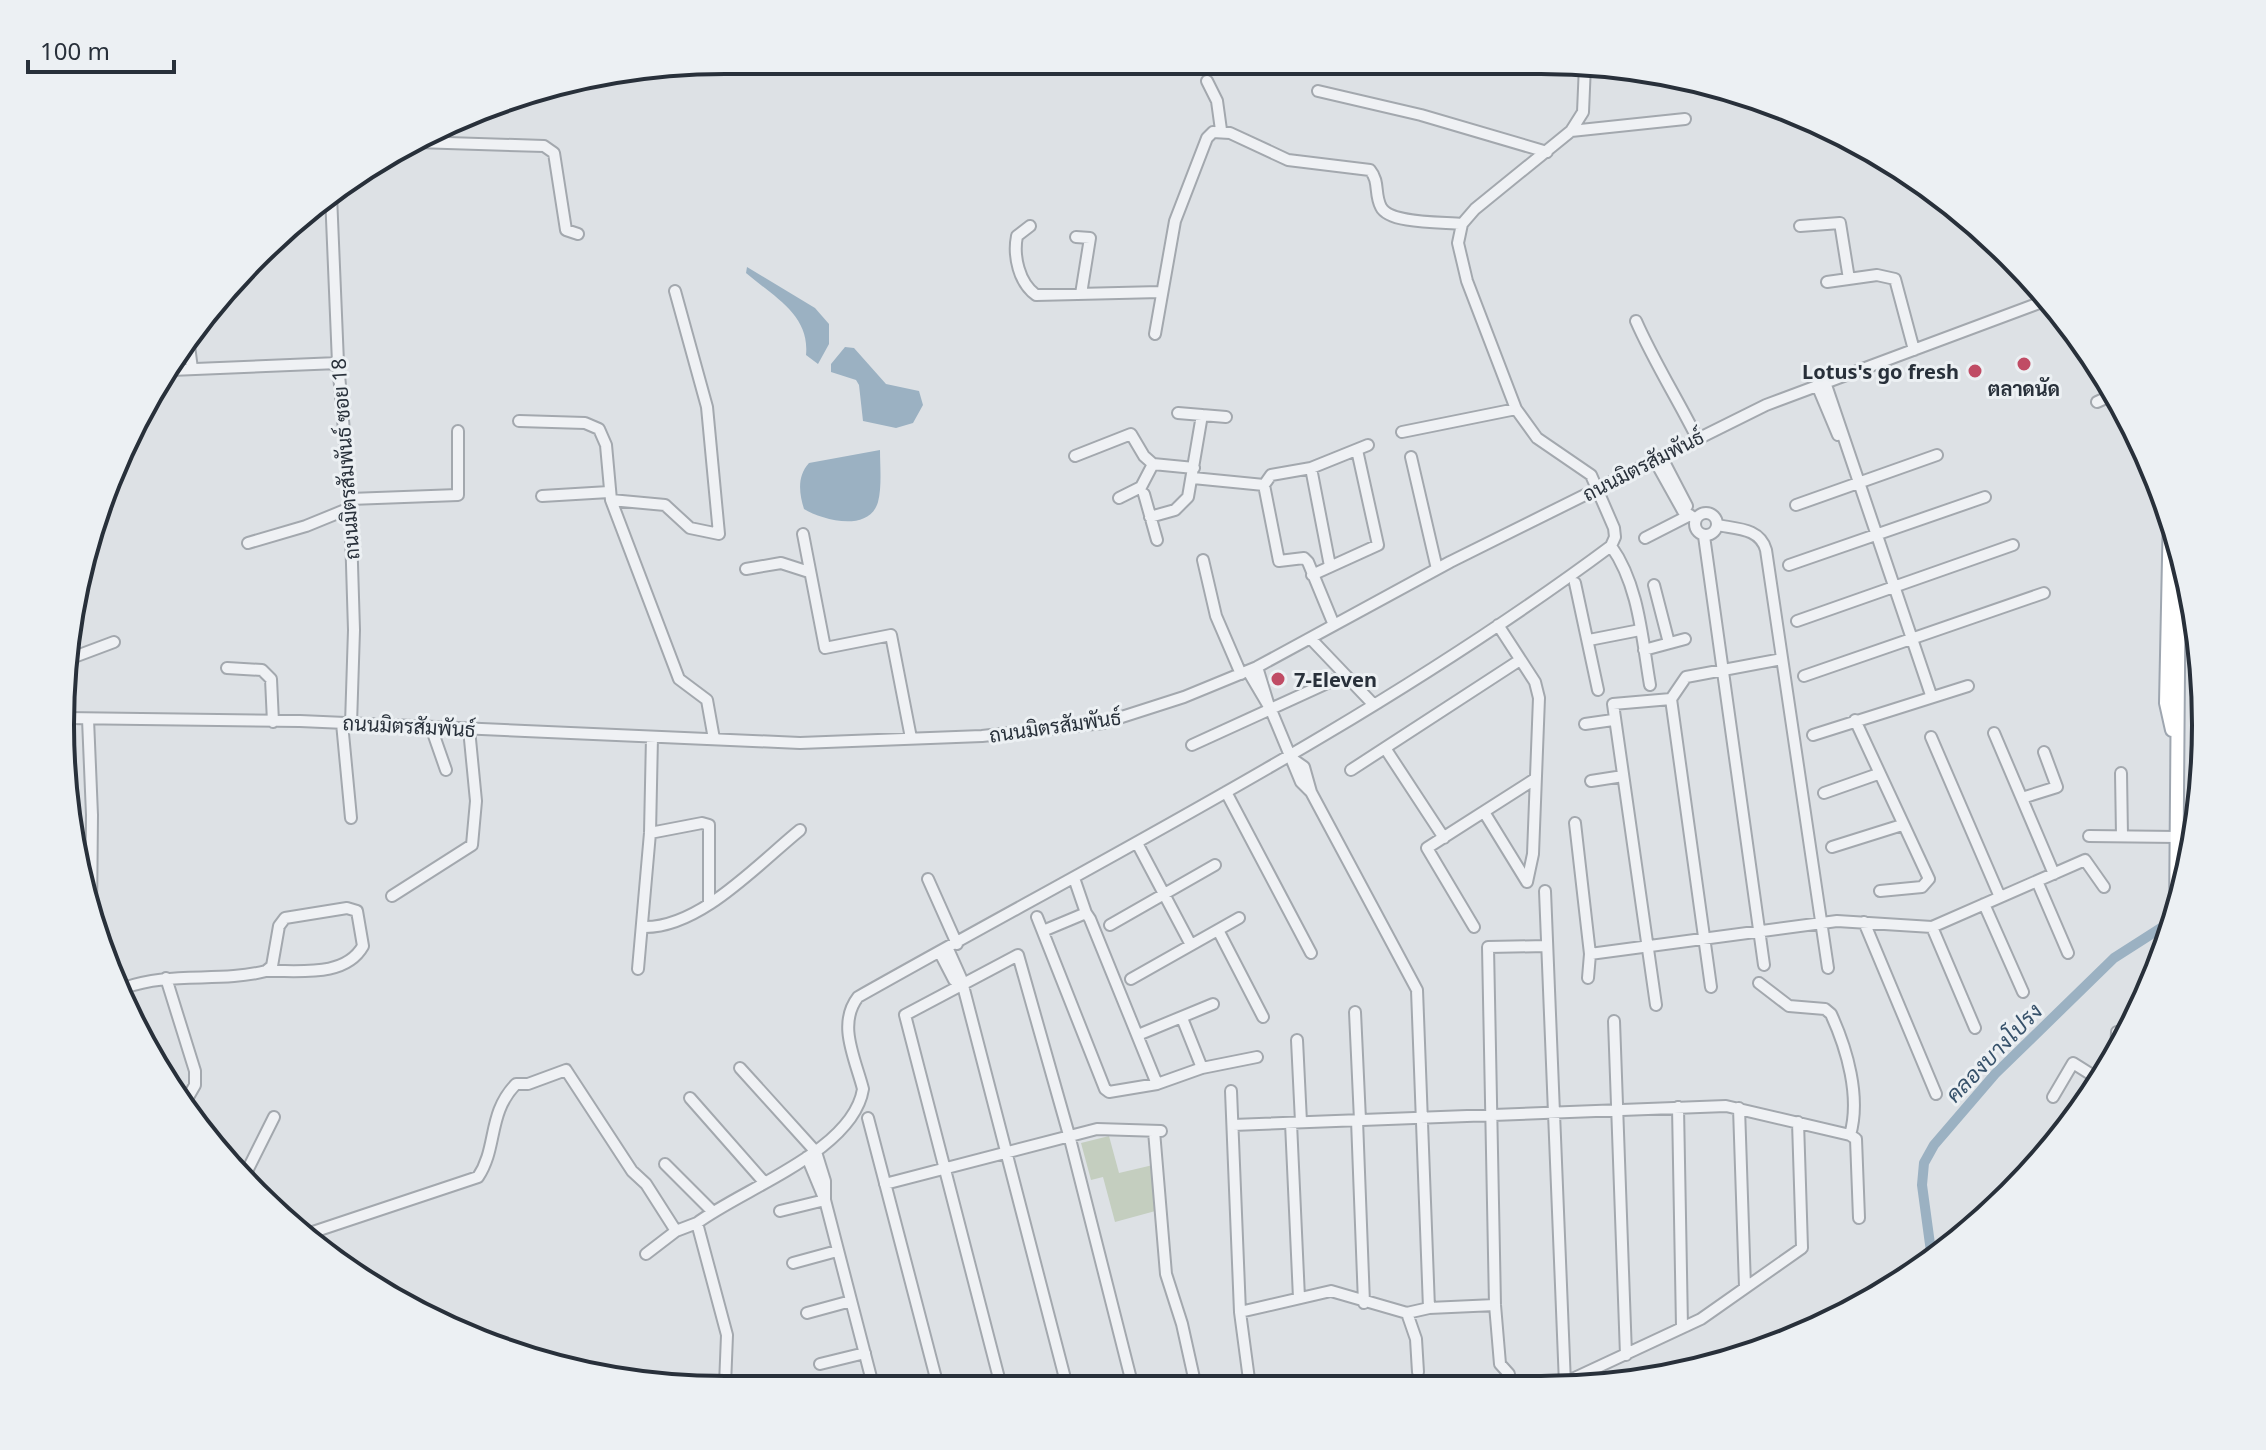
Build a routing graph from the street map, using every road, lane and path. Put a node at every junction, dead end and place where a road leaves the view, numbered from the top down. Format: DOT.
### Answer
graph roads {
  1 [pos="1585,75"];
  2 [pos="1207,81"];
  3 [pos="1318,91"];
  4 [pos="1685,119"];
  5 [pos="1221,130"];
  6 [pos="1571,131"];
  7 [pos="434,143"];
  8 [pos="1547,152"];
  9 [pos="331,208"];
  10 [pos="1462,224"];
  11 [pos="1030,226"];
  12 [pos="1800,226"];
  13 [pos="578,234"];
  14 [pos="1076,237"];
  15 [pos="1849,279"];
  16 [pos="1827,282"];
  17 [pos="675,291"];
  18 [pos="1160,292"];
  19 [pos="1081,294"];
  20 [pos="2037,304"];
  21 [pos="1636,321"];
  22 [pos="1155,334"];
  23 [pos="1914,350"];
  24 [pos="190,355"];
  25 [pos="338,363"];
  26 [pos="192,369"];
  27 [pos="180,370"];
  28 [pos="1821,383"];
  29 [pos="2104,399"];
  30 [pos="2097,402"];
  31 [pos="1516,409"];
  32 [pos="1178,413"];
  33 [pos="1202,415"];
  34 [pos="1226,417"];
  35 [pos="519,421"];
  36 [pos="458,431"];
  37 [pos="1402,432"];
  38 [pos="1697,438"];
  39 [pos="1937,455"];
  40 [pos="1075,456"];
  41 [pos="1411,457"];
  42 [pos="1657,458"];
  43 [pos="1153,464"];
  44 [pos="1311,468"];
  45 [pos="1194,473"];
  46 [pos="1857,483"];
  47 [pos="1264,485"];
  48 [pos="1599,488"];
  49 [pos="1144,494"];
  50 [pos="542,496"];
  51 [pos="610,496"];
  52 [pos="1985,497"];
  53 [pos="1119,498"];
  54 [pos="350,504"];
  55 [pos="1796,505"];
  56 [pos="1150,517"];
  57 [pos="1693,517"];
  58 [pos="1717,525"];
  59 [pos="803,534"];
  60 [pos="1704,536"];
  61 [pos="1875,536"];
  62 [pos="1645,538"];
  63 [pos="1157,540"];
  64 [pos="248,543"];
  65 [pos="2013,545"];
  66 [pos="1611,546"];
  67 [pos="2169,554"];
  68 [pos="1203,560"];
  69 [pos="1789,565"];
  70 [pos="1330,566"];
  71 [pos="746,569"];
  72 [pos="1437,569"];
  73 [pos="809,572"];
  74 [pos="1312,575"];
  75 [pos="1575,583"];
  76 [pos="1654,585"];
  77 [pos="1893,586"];
  78 [pos="2044,593"];
  79 [pos="2179,596"];
  80 [pos="1797,621"];
  81 [pos="1334,625"];
  82 [pos="1498,625"];
  83 [pos="1640,630"];
  84 [pos="1910,637"];
  85 [pos="1311,639"];
  86 [pos="1685,639"];
  87 [pos="1589,640"];
  88 [pos="114,642"];
  89 [pos="1669,643"];
  90 [pos="1644,650"];
  91 [pos="78,655"];
  92 [pos="1782,659"];
  93 [pos="1520,660"];
  94 [pos="227,668"];
  95 [pos="1722,668"];
  96 [pos="1249,671"];
  97 [pos="1345,675"];
  98 [pos="1804,676"];
  99 [pos="1650,685"];
  100 [pos="1968,686"];
  101 [pos="1598,690"];
  102 [pos="1931,695"];
  103 [pos="1671,699"];
  104 [pos="1374,705"];
  105 [pos="1269,707"];
  106 [pos="74,718"];
  107 [pos="88,719"];
  108 [pos="1613,720"];
  109 [pos="1855,720"];
  110 [pos="273,722"];
  111 [pos="347,724"];
  112 [pos="1585,724"];
  113 [pos="431,727"];
  114 [pos="469,729"];
  115 [pos="1994,733"];
  116 [pos="1813,735"];
  117 [pos="652,737"];
  118 [pos="1931,737"];
  119 [pos="911,738"];
  120 [pos="714,739"];
  121 [pos="1192,745"];
  122 [pos="1385,748"];
  123 [pos="2044,752"];
  124 [pos="2177,753"];
  125 [pos="1293,757"];
  126 [pos="446,770"];
  127 [pos="1351,770"];
  128 [pos="2121,773"];
  129 [pos="1878,774"];
  130 [pos="1623,776"];
  131 [pos="1535,779"];
  132 [pos="1591,781"];
  133 [pos="1226,792"];
  134 [pos="1824,793"];
  135 [pos="2022,798"];
  136 [pos="1484,812"];
  137 [pos="351,818"];
  138 [pos="1575,823"];
  139 [pos="1902,825"];
  140 [pos="800,830"];
  141 [pos="650,833"];
  142 [pos="2089,836"];
  143 [pos="2122,836"];
  144 [pos="2177,837"];
  145 [pos="1444,838"];
  146 [pos="1135,844"];
  147 [pos="1832,847"];
  148 [pos="2177,863"];
  149 [pos="1215,865"];
  150 [pos="91,872"];
  151 [pos="2054,874"];
  152 [pos="928,879"];
  153 [pos="1072,880"];
  154 [pos="2037,881"];
  155 [pos="2104,887"];
  156 [pos="1545,891"];
  157 [pos="1880,891"];
  158 [pos="1163,895"];
  159 [pos="392,896"];
  160 [pos="2000,897"];
  161 [pos="709,903"];
  162 [pos="1984,904"];
  163 [pos="1086,913"];
  164 [pos="1037,917"];
  165 [pos="1239,918"];
  166 [pos="1864,922"];
  167 [pos="1820,924"];
  168 [pos="1110,925"];
  169 [pos="644,927"];
  170 [pos="1474,927"];
  171 [pos="1932,927"];
  172 [pos="1218,930"];
  173 [pos="1043,931"];
  174 [pos="1759,932"];
  175 [pos="1704,939"];
  176 [pos="1191,945"];
  177 [pos="1547,946"];
  178 [pos="1648,947"];
  179 [pos="949,949"];
  180 [pos="1311,953"];
  181 [pos="2068,953"];
  182 [pos="1590,954"];
  183 [pos="1764,965"];
  184 [pos="1828,968"];
  185 [pos="638,969"];
  186 [pos="266,971"];
  187 [pos="166,978"];
  188 [pos="1588,978"];
  189 [pos="1131,979"];
  190 [pos="1759,983"];
  191 [pos="961,986"];
  192 [pos="130,987"];
  193 [pos="1711,987"];
  194 [pos="2023,992"];
  195 [pos="1213,1004"];
  196 [pos="1656,1005"];
  197 [pos="1355,1012"];
  198 [pos="1263,1017"];
  199 [pos="1182,1018"];
  200 [pos="1614,1021"];
  201 [pos="1975,1028"];
  202 [pos="1138,1035"];
  203 [pos="1297,1040"];
  204 [pos="1257,1057"];
  205 [pos="740,1068"];
  206 [pos="1202,1068"];
  207 [pos="2090,1074"];
  208 [pos="1157,1084"];
  209 [pos="1231,1091"];
  210 [pos="1936,1094"];
  211 [pos="190,1095"];
  212 [pos="2053,1097"];
  213 [pos="690,1098"];
  214 [pos="1678,1107"];
  215 [pos="1739,1108"];
  216 [pos="1616,1110"];
  217 [pos="1555,1112"];
  218 [pos="1490,1115"];
  219 [pos="274,1117"];
  220 [pos="1423,1117"];
  221 [pos="868,1118"];
  222 [pos="1358,1120"];
  223 [pos="1296,1122"];
  224 [pos="1798,1122"];
  225 [pos="1233,1125"];
  226 [pos="1069,1135"];
  227 [pos="1850,1135"];
  228 [pos="1005,1151"];
  229 [pos="811,1154"];
  230 [pos="665,1164"];
  231 [pos="249,1168"];
  232 [pos="944,1168"];
  233 [pos="764,1182"];
  234 [pos="885,1184"];
  235 [pos="825,1200"];
  236 [pos="712,1211"];
  237 [pos="780,1211"];
  238 [pos="1859,1218"];
  239 [pos="697,1223"];
  240 [pos="317,1231"];
  241 [pos="676,1231"];
  242 [pos="837,1251"];
  243 [pos="646,1254"];
  244 [pos="793,1263"];
  245 [pos="1745,1287"];
  246 [pos="1299,1298"];
  247 [pos="851,1301"];
  248 [pos="1364,1303"];
  249 [pos="1495,1305"];
  250 [pos="1429,1308"];
  251 [pos="1240,1312"];
  252 [pos="807,1313"];
  253 [pos="1407,1313"];
  254 [pos="1682,1327"];
  255 [pos="865,1353"];
  256 [pos="1626,1355"];
  257 [pos="820,1364"];
  258 [pos="1418,1372"];
  259 [pos="1565,1375"];
  260 [pos="1584,1375"];
  261 [pos="725,1376"];
  262 [pos="871,1376"];
  263 [pos="935,1376"];
  264 [pos="998,1376"];
  265 [pos="1064,1376"];
  266 [pos="1130,1376"];
  267 [pos="1193,1376"];
  268 [pos="1249,1376"];
  269 [pos="1509,1376"];
  1 -- 6 [label="street"];
  2 -- 5 [label="street"];
  3 -- 8 [label="street"];
  4 -- 6 [label="street"];
  5 -- 10 [label="street"];
  5 -- 18 [label="street"];
  6 -- 8 [label="street"];
  7 -- 13 [label="street"];
  8 -- 10 [label="street"];
  9 -- 25 [label="street, ถนนมิตรสัมพันธ์ ซอย 18"];
  10 -- 31 [label="street"];
  11 -- 19 [label="street"];
  12 -- 15 [label="street"];
  14 -- 19 [label="street"];
  15 -- 16 [label="street"];
  15 -- 23 [label="street"];
  17 -- 51 [label="street"];
  18 -- 19 [label="street"];
  18 -- 22 [label="street"];
  20 -- 23 [label="street, ถนนมิตรสัมพันธ์"];
  21 -- 38 [label="street"];
  23 -- 28 [label="street, ถนนมิตรสัมพันธ์"];
  24 -- 26 [label="street"];
  25 -- 26 [label="street"];
  25 -- 54 [label="street, ถนนมิตรสัมพันธ์ ซอย 18"];
  26 -- 27 [label="street"];
  28 -- 38 [label="street, ถนนมิตรสัมพันธ์"];
  28 -- 46 [label="street"];
  29 -- 30 [label="street"];
  31 -- 37 [label="street"];
  31 -- 48 [label="street"];
  32 -- 33 [label="street"];
  33 -- 34 [label="street"];
  33 -- 45 [label="street"];
  35 -- 51 [label="street"];
  36 -- 54 [label="street"];
  38 -- 42 [label="street, ถนนมิตรสัมพันธ์"];
  39 -- 46 [label="street"];
  40 -- 43 [label="street"];
  41 -- 72 [label="street"];
  42 -- 48 [label="street, ถนนมิตรสัมพันธ์"];
  42 -- 57 [label="street"];
  43 -- 45 [label="street"];
  43 -- 53 [label="street"];
  44 -- 47 [label="street"];
  44 -- 70 [label="street"];
  44 -- 70 [label="street"];
  45 -- 47 [label="street"];
  45 -- 56 [label="street"];
  46 -- 55 [label="street"];
  46 -- 61 [label="street"];
  47 -- 74 [label="street"];
  48 -- 66 [label="street"];
  48 -- 72 [label="street, ถนนมิตรสัมพันธ์"];
  49 -- 56 [label="street"];
  50 -- 51 [label="street"];
  51 -- 120 [label="street"];
  52 -- 61 [label="street"];
  54 -- 64 [label="street"];
  54 -- 111 [label="street, ถนนมิตรสัมพันธ์ ซอย 18"];
  56 -- 63 [label="street"];
  57 -- 58 [label="street"];
  57 -- 60 [label="street"];
  57 -- 62 [label="street"];
  58 -- 60 [label="street"];
  58 -- 92 [label="street"];
  59 -- 73 [label="street"];
  60 -- 95 [label="street"];
  61 -- 69 [label="street"];
  61 -- 77 [label="street"];
  65 -- 77 [label="street"];
  66 -- 82 [label="street"];
  66 -- 83 [label="street"];
  67 -- 124 [label="main road"];
  68 -- 96 [label="street"];
  70 -- 74 [label="street"];
  71 -- 73 [label="street"];
  72 -- 81 [label="street, ถนนมิตรสัมพันธ์"];
  73 -- 119 [label="street"];
  74 -- 81 [label="street"];
  75 -- 87 [label="street"];
  76 -- 89 [label="street"];
  77 -- 80 [label="street"];
  77 -- 84 [label="street"];
  78 -- 84 [label="street"];
  79 -- 124 [label="main road"];
  81 -- 85 [label="street, ถนนมิตรสัมพันธ์"];
  82 -- 93 [label="street"];
  82 -- 104 [label="street"];
  83 -- 87 [label="street"];
  83 -- 90 [label="street"];
  84 -- 98 [label="street"];
  84 -- 102 [label="street"];
  85 -- 96 [label="street, ถนนมิตรสัมพันธ์"];
  85 -- 97 [label="street"];
  86 -- 89 [label="street"];
  87 -- 101 [label="street"];
  88 -- 91 [label="street"];
  89 -- 90 [label="street"];
  90 -- 99 [label="street"];
  92 -- 95 [label="street"];
  92 -- 167 [label="street"];
  93 -- 122 [label="street"];
  93 -- 131 [label="street"];
  94 -- 110 [label="street"];
  95 -- 103 [label="street"];
  95 -- 174 [label="street"];
  96 -- 105 [label="street"];
  96 -- 119 [label="street, ถนนมิตรสัมพันธ์"];
  97 -- 104 [label="street"];
  97 -- 105 [label="street"];
  100 -- 102 [label="street"];
  102 -- 109 [label="street"];
  103 -- 108 [label="street"];
  103 -- 175 [label="street"];
  104 -- 125 [label="street"];
  105 -- 121 [label="street"];
  105 -- 125 [label="street"];
  106 -- 107 [label="street, ถนนมิตรสัมพันธ์"];
  107 -- 110 [label="street, ถนนมิตรสัมพันธ์"];
  107 -- 150 [label="street"];
  108 -- 112 [label="street"];
  108 -- 130 [label="street"];
  109 -- 116 [label="street"];
  109 -- 129 [label="street"];
  110 -- 111 [label="street, ถนนมิตรสัมพันธ์"];
  111 -- 113 [label="street, ถนนมิตรสัมพันธ์"];
  111 -- 137 [label="street, ถนนมิตรสัมพันธ์ ซอย 18"];
  113 -- 114 [label="street, ถนนมิตรสัมพันธ์"];
  113 -- 126 [label="street"];
  114 -- 117 [label="street, ถนนมิตรสัมพันธ์"];
  114 -- 159 [label="street"];
  115 -- 135 [label="street"];
  117 -- 120 [label="street, ถนนมิตรสัมพันธ์"];
  117 -- 141 [label="street"];
  118 -- 160 [label="street"];
  119 -- 120 [label="street, ถนนมิตรสัมพันธ์"];
  122 -- 127 [label="street"];
  122 -- 145 [label="street"];
  123 -- 135 [label="street"];
  124 -- 144 [label="main road"];
  125 -- 133 [label="street"];
  125 -- 220 [label="street"];
  128 -- 143 [label="street"];
  129 -- 134 [label="street"];
  129 -- 139 [label="street"];
  130 -- 132 [label="street"];
  130 -- 178 [label="street"];
  131 -- 136 [label="street"];
  131 -- 136 [label="street"];
  133 -- 146 [label="street"];
  133 -- 180 [label="street"];
  135 -- 151 [label="street"];
  136 -- 145 [label="street"];
  138 -- 182 [label="street"];
  139 -- 147 [label="street"];
  139 -- 157 [label="street"];
  140 -- 161 [label="street"];
  141 -- 161 [label="street"];
  141 -- 169 [label="street"];
  142 -- 143 [label="street"];
  143 -- 144 [label="street"];
  144 -- 148 [label="main road"];
  145 -- 170 [label="street"];
  146 -- 153 [label="street"];
  146 -- 158 [label="street"];
  149 -- 158 [label="street"];
  151 -- 154 [label="street"];
  151 -- 155 [label="street"];
  152 -- 179 [label="street"];
  153 -- 163 [label="street"];
  153 -- 179 [label="street"];
  154 -- 160 [label="street"];
  154 -- 181 [label="street"];
  156 -- 177 [label="street"];
  158 -- 168 [label="street"];
  158 -- 176 [label="street"];
  160 -- 162 [label="street"];
  161 -- 169 [label="street"];
  162 -- 171 [label="street"];
  162 -- 194 [label="street"];
  163 -- 173 [label="street"];
  163 -- 202 [label="street"];
  164 -- 173 [label="street"];
  165 -- 172 [label="street"];
  166 -- 167 [label="street"];
  166 -- 171 [label="street"];
  166 -- 210 [label="street"];
  167 -- 174 [label="street"];
  167 -- 184 [label="street"];
  169 -- 185 [label="street"];
  171 -- 201 [label="street"];
  172 -- 176 [label="street"];
  172 -- 198 [label="street"];
  173 -- 208 [label="street"];
  174 -- 175 [label="street"];
  174 -- 183 [label="street"];
  175 -- 178 [label="street"];
  175 -- 193 [label="street"];
  176 -- 189 [label="street"];
  177 -- 217 [label="street"];
  177 -- 218 [label="street"];
  178 -- 182 [label="street"];
  178 -- 196 [label="street"];
  179 -- 191 [label="street"];
  179 -- 229 [label="street"];
  182 -- 188 [label="street"];
  186 -- 186 [label="street"];
  186 -- 187 [label="street"];
  187 -- 192 [label="street"];
  187 -- 211 [label="street"];
  190 -- 227 [label="street"];
  191 -- 226 [label="street"];
  191 -- 228 [label="street"];
  191 -- 232 [label="street"];
  195 -- 199 [label="street"];
  197 -- 222 [label="street"];
  199 -- 202 [label="street"];
  199 -- 206 [label="street"];
  200 -- 216 [label="street"];
  202 -- 208 [label="street"];
  203 -- 223 [label="street"];
  204 -- 206 [label="street"];
  205 -- 229 [label="street"];
  206 -- 208 [label="street"];
  207 -- 212 [label="street"];
  209 -- 225 [label="street"];
  213 -- 233 [label="street"];
  214 -- 215 [label="street"];
  214 -- 216 [label="street"];
  214 -- 254 [label="street"];
  215 -- 224 [label="street"];
  215 -- 245 [label="street"];
  216 -- 217 [label="street"];
  216 -- 256 [label="street"];
  217 -- 218 [label="street"];
  217 -- 259 [label="street"];
  218 -- 220 [label="street"];
  218 -- 249 [label="street"];
  219 -- 231 [label="street"];
  220 -- 222 [label="street"];
  220 -- 250 [label="street"];
  221 -- 234 [label="street"];
  222 -- 223 [label="street"];
  222 -- 248 [label="street"];
  223 -- 225 [label="street"];
  223 -- 246 [label="street"];
  224 -- 227 [label="street"];
  224 -- 245 [label="street"];
  225 -- 251 [label="street"];
  226 -- 228 [label="street"];
  226 -- 266 [label="street"];
  226 -- 267 [label="street"];
  227 -- 238 [label="street"];
  228 -- 232 [label="street"];
  228 -- 265 [label="street"];
  229 -- 233 [label="street"];
  229 -- 235 [label="street"];
  230 -- 236 [label="street"];
  232 -- 234 [label="street"];
  232 -- 264 [label="street"];
  233 -- 236 [label="street"];
  234 -- 263 [label="street"];
  235 -- 237 [label="street"];
  235 -- 242 [label="street"];
  236 -- 239 [label="street"];
  239 -- 241 [label="street"];
  239 -- 261 [label="street"];
  240 -- 241 [label="street"];
  241 -- 243 [label="street"];
  242 -- 244 [label="street"];
  242 -- 247 [label="street"];
  245 -- 254 [label="street"];
  246 -- 248 [label="street"];
  246 -- 251 [label="street"];
  247 -- 252 [label="street"];
  247 -- 255 [label="street"];
  248 -- 253 [label="street"];
  249 -- 250 [label="street"];
  249 -- 269 [label="street"];
  250 -- 253 [label="street"];
  251 -- 268 [label="street"];
  253 -- 258 [label="street"];
  254 -- 256 [label="street"];
  255 -- 257 [label="street"];
  255 -- 262 [label="street"];
  256 -- 260 [label="street"];
}
